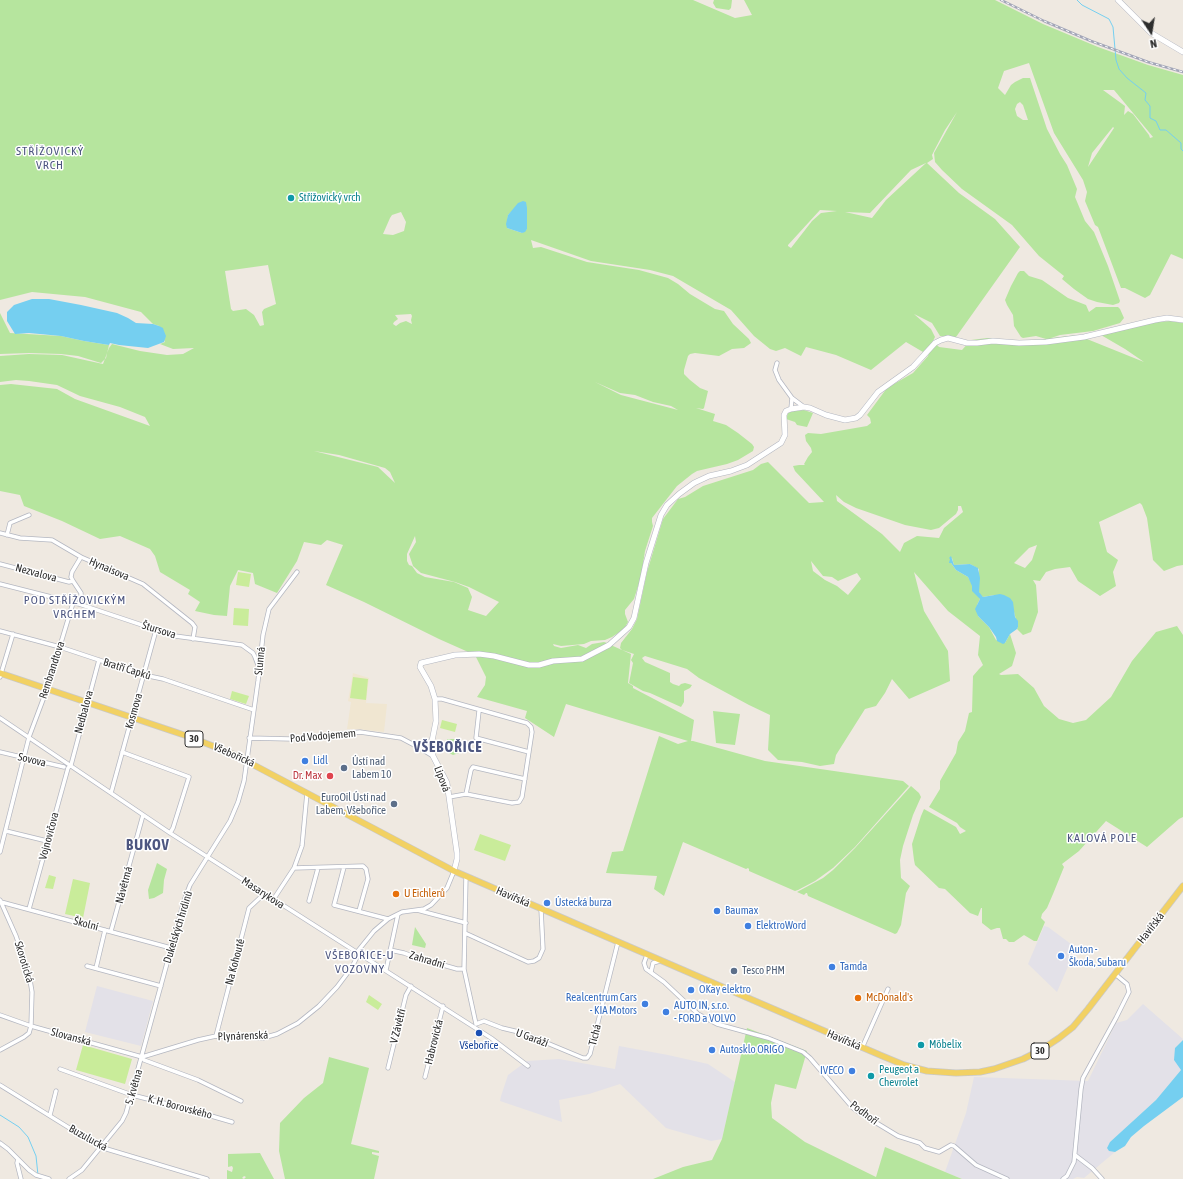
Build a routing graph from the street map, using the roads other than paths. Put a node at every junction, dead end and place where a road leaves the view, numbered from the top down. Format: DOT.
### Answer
graph roads {
  1 [pos="1119,1"];
  2 [pos="1183,52"];
  3 [pos="1183,320"];
  4 [pos="777,363"];
  5 [pos="792,398"];
  6 [pos="804,407"];
  7 [pos="791,409"];
  8 [pos="28,515"];
  9 [pos="0,533"];
  10 [pos="7,535"];
  11 [pos="81,557"];
  12 [pos="0,564"];
  13 [pos="297,572"];
  14 [pos="73,582"];
  15 [pos="0,584"];
  16 [pos="73,603"];
  17 [pos="78,604"];
  18 [pos="156,630"];
  19 [pos="0,631"];
  20 [pos="13,634"];
  21 [pos="193,639"];
  22 [pos="60,647"];
  23 [pos="99,660"];
  24 [pos="258,671"];
  25 [pos="0,675"];
  26 [pos="144,675"];
  27 [pos="47,689"];
  28 [pos="435,699"];
  29 [pos="87,702"];
  30 [pos="254,710"];
  31 [pos="479,711"];
  32 [pos="0,718"];
  33 [pos="132,718"];
  34 [pos="29,737"];
  35 [pos="249,738"];
  36 [pos="431,741"];
  37 [pos="418,747"];
  38 [pos="0,752"];
  39 [pos="122,752"];
  40 [pos="529,752"];
  41 [pos="433,756"];
  42 [pos="24,758"];
  43 [pos="246,760"];
  44 [pos="71,765"];
  45 [pos="64,767"];
  46 [pos="525,779"];
  47 [pos="307,792"];
  48 [pos="111,793"];
  49 [pos="466,794"];
  50 [pos="449,797"];
  51 [pos="143,815"];
  52 [pos="6,831"];
  53 [pos="170,833"];
  54 [pos="48,841"];
  55 [pos="0,852"];
  56 [pos="208,857"];
  57 [pos="344,866"];
  58 [pos="294,868"];
  59 [pos="318,868"];
  60 [pos="454,871"];
  61 [pos="466,876"];
  62 [pos="1183,886"];
  63 [pos="264,894"];
  64 [pos="274,900"];
  65 [pos="0,901"];
  66 [pos="309,901"];
  67 [pos="29,909"];
  68 [pos="541,909"];
  69 [pos="416,910"];
  70 [pos="359,911"];
  71 [pos="398,914"];
  72 [pos="388,919"];
  73 [pos="466,923"];
  74 [pos="105,930"];
  75 [pos="111,931"];
  76 [pos="465,933"];
  77 [pos="618,942"];
  78 [pos="171,948"];
  79 [pos="390,950"];
  80 [pos="358,952"];
  81 [pos="647,955"];
  82 [pos="661,961"];
  83 [pos="87,966"];
  84 [pos="96,968"];
  85 [pos="464,969"];
  86 [pos="386,970"];
  87 [pos="651,972"];
  88 [pos="1115,974"];
  89 [pos="161,986"];
  90 [pos="412,986"];
  91 [pos="888,989"];
  92 [pos="443,1006"];
  93 [pos="0,1015"];
  94 [pos="475,1025"];
  95 [pos="31,1026"];
  96 [pos="216,1036"];
  97 [pos="862,1048"];
  98 [pos="0,1050"];
  99 [pos="142,1057"];
  100 [pos="587,1058"];
  101 [pos="528,1066"];
  102 [pos="388,1068"];
  103 [pos="60,1069"];
  104 [pos="425,1077"];
  105 [pos="0,1084"];
  106 [pos="56,1091"];
  107 [pos="132,1095"];
  108 [pos="240,1101"];
  109 [pos="50,1115"];
  110 [pos="232,1122"];
  111 [pos="0,1143"];
  112 [pos="100,1147"];
  113 [pos="1075,1155"];
  114 [pos="18,1159"];
  115 [pos="37,1176"];
  116 [pos="21,1179"];
  117 [pos="49,1179"];
  118 [pos="69,1179"];
  119 [pos="207,1179"];
  120 [pos="1007,1179"];
  121 [pos="1063,1179"];
  122 [pos="1102,1179"];
  1 -- 2 [label="street"];
  3 -- 6 [label="street"];
  4 -- 5 [label="street"];
  5 -- 6 [label="street"];
  5 -- 7 [label="street"];
  6 -- 7 [label="street"];
  7 -- 28 [label="street, Lipová"];
  8 -- 10 [label="street"];
  9 -- 10 [label="street, Hynaisova"];
  10 -- 11 [label="street, Hynaisova"];
  11 -- 14 [label="street, Nezvalova"];
  11 -- 21 [label="street, Hynaisova"];
  12 -- 14 [label="street, Nezvalova"];
  13 -- 24 [label="street, Slunná"];
  14 -- 17 [label="street, Nezvalova"];
  15 -- 16 [label="street, Štursova"];
  16 -- 17 [label="street, Štursova"];
  16 -- 22 [label="street, Rembrandtova"];
  17 -- 18 [label="street, Štursova"];
  18 -- 21 [label="street, Štursova"];
  18 -- 26 [label="street, Kosmova"];
  19 -- 20 [label="street, Bratří Čapků"];
  20 -- 22 [label="street, Bratří Čapků"];
  20 -- 25 [label="street"];
  21 -- 24 [label="street, Štursova"];
  22 -- 23 [label="street, Bratří Čapků"];
  22 -- 27 [label="street, Rembrandtova"];
  23 -- 26 [label="street, Bratří Čapků"];
  23 -- 29 [label="street, Nedbalova"];
  24 -- 30 [label="street, Slunná"];
  25 -- 27 [label="main road, Všebořická / 30"];
  26 -- 30 [label="street, Bratří Čapků"];
  26 -- 33 [label="street, Kosmova"];
  27 -- 29 [label="main road, Všebořická / 30"];
  27 -- 34 [label="street, Rembrandtova"];
  28 -- 31 [label="street"];
  28 -- 36 [label="street, Lipová"];
  29 -- 33 [label="main road, Všebořická / 30"];
  29 -- 44 [label="street, Nedbalova"];
  30 -- 35 [label="street, Slunná"];
  31 -- 40 [label="street"];
  31 -- 40 [label="street"];
  32 -- 34 [label="street, Masarykova"];
  33 -- 39 [label="street, Kosmova"];
  33 -- 43 [label="main road, Všebořická / 30"];
  34 -- 42 [label="street, Rembrandtova"];
  34 -- 44 [label="street, Masarykova"];
  35 -- 37 [label="street, Pod Vodojemem"];
  35 -- 43 [label="street, Slunná"];
  36 -- 37 [label="street"];
  36 -- 41 [label="street, Lipová"];
  37 -- 41 [label="street, Pod Vodojemem"];
  38 -- 42 [label="street, Sovova"];
  39 -- 48 [label="street, Kosmova"];
  39 -- 53 [label="street"];
  40 -- 46 [label="street"];
  41 -- 50 [label="street, Lipová"];
  42 -- 45 [label="street, Sovova"];
  42 -- 52 [label="street, Rembrandtova"];
  43 -- 47 [label="main road, Všebořická / 30"];
  43 -- 56 [label="street, Dukelských hrdinů"];
  44 -- 48 [label="street, Masarykova"];
  44 -- 54 [label="street, Vojnovičova"];
  46 -- 49 [label="street"];
  46 -- 49 [label="street"];
  47 -- 58 [label="street"];
  47 -- 60 [label="main road, Všebořická / 30"];
  48 -- 51 [label="street, Masarykova"];
  49 -- 50 [label="street"];
  50 -- 60 [label="street, Lipová"];
  51 -- 53 [label="street, Masarykova"];
  51 -- 75 [label="street, Návětrná"];
  52 -- 54 [label="street"];
  52 -- 55 [label="street, Rembrandtova"];
  53 -- 56 [label="street, Masarykova"];
  54 -- 67 [label="street, Vojnovičova"];
  56 -- 63 [label="street, Masarykova"];
  56 -- 78 [label="street, Dukelských hrdinů"];
  57 -- 59 [label="street"];
  57 -- 70 [label="street"];
  57 -- 70 [label="street"];
  58 -- 59 [label="street"];
  58 -- 64 [label="street"];
  59 -- 66 [label="street"];
  60 -- 61 [label="main road, Havířská / 30"];
  60 -- 69 [label="street, Plynárenská"];
  61 -- 68 [label="main road, Havířská / 30"];
  61 -- 73 [label="street"];
  62 -- 88 [label="main road, Havířská / 30"];
  63 -- 64 [label="street, Masarykova"];
  63 -- 96 [label="street, Na Kohoutě"];
  64 -- 80 [label="street, Masarykova"];
  65 -- 67 [label="street, Školní"];
  65 -- 95 [label="street, Skorotická"];
  67 -- 74 [label="street, Školní"];
  68 -- 76 [label="street"];
  68 -- 77 [label="main road, Havířská / 30"];
  69 -- 71 [label="street, Plynárenská"];
  69 -- 73 [label="street, Plynárenská"];
  70 -- 72 [label="street"];
  71 -- 72 [label="street, Plynárenská"];
  71 -- 79 [label="street"];
  72 -- 80 [label="street, Plynárenská"];
  73 -- 76 [label="street"];
  74 -- 75 [label="street, Školní"];
  74 -- 84 [label="street"];
  75 -- 78 [label="street, Školní"];
  76 -- 85 [label="street"];
  77 -- 81 [label="main road, Havířská / 30"];
  77 -- 100 [label="street, Tichá"];
  78 -- 89 [label="street, Dukelských hrdinů"];
  79 -- 85 [label="street, Zahradní"];
  79 -- 86 [label="street"];
  80 -- 86 [label="street, Masarykova"];
  80 -- 96 [label="street, Plynárenská"];
  81 -- 82 [label="main road, Havířská / 30"];
  81 -- 87 [label="street"];
  82 -- 87 [label="street"];
  82 -- 97 [label="main road, Havířská / 30"];
  83 -- 84 [label="street"];
  84 -- 89 [label="street"];
  85 -- 94 [label="street"];
  86 -- 90 [label="street, Masarykova"];
  87 -- 120 [label="street, Podhoří"];
  88 -- 97 [label="main road, Havířská / 30"];
  88 -- 113 [label="street"];
  89 -- 99 [label="street, Dukelských hrdinů"];
  90 -- 92 [label="street, Masarykova"];
  90 -- 102 [label="street, V Závětří"];
  91 -- 97 [label="street"];
  92 -- 94 [label="street, Masarykova"];
  92 -- 104 [label="street, Habrovická"];
  93 -- 95 [label="street, Slovanská"];
  94 -- 100 [label="street, U Garáží"];
  94 -- 101 [label="street, Masarykova"];
  95 -- 98 [label="street"];
  95 -- 99 [label="street, Slovanská"];
  96 -- 99 [label="street, Plynárenská"];
  99 -- 107 [label="street, 5. května"];
  99 -- 108 [label="street, 5. května"];
  103 -- 107 [label="street, K. H. Borovského"];
  105 -- 109 [label="street, Buzulucká"];
  106 -- 109 [label="street"];
  107 -- 110 [label="street, K. H. Borovského"];
  107 -- 112 [label="street, 5. května"];
  109 -- 112 [label="street, Buzulucká"];
  111 -- 114 [label="street"];
  112 -- 118 [label="street, 5. května"];
  112 -- 119 [label="street, Buzulucká"];
  113 -- 121 [label="street"];
  113 -- 122 [label="street"];
  114 -- 115 [label="street"];
  114 -- 116 [label="street"];
  115 -- 117 [label="street"];
}
